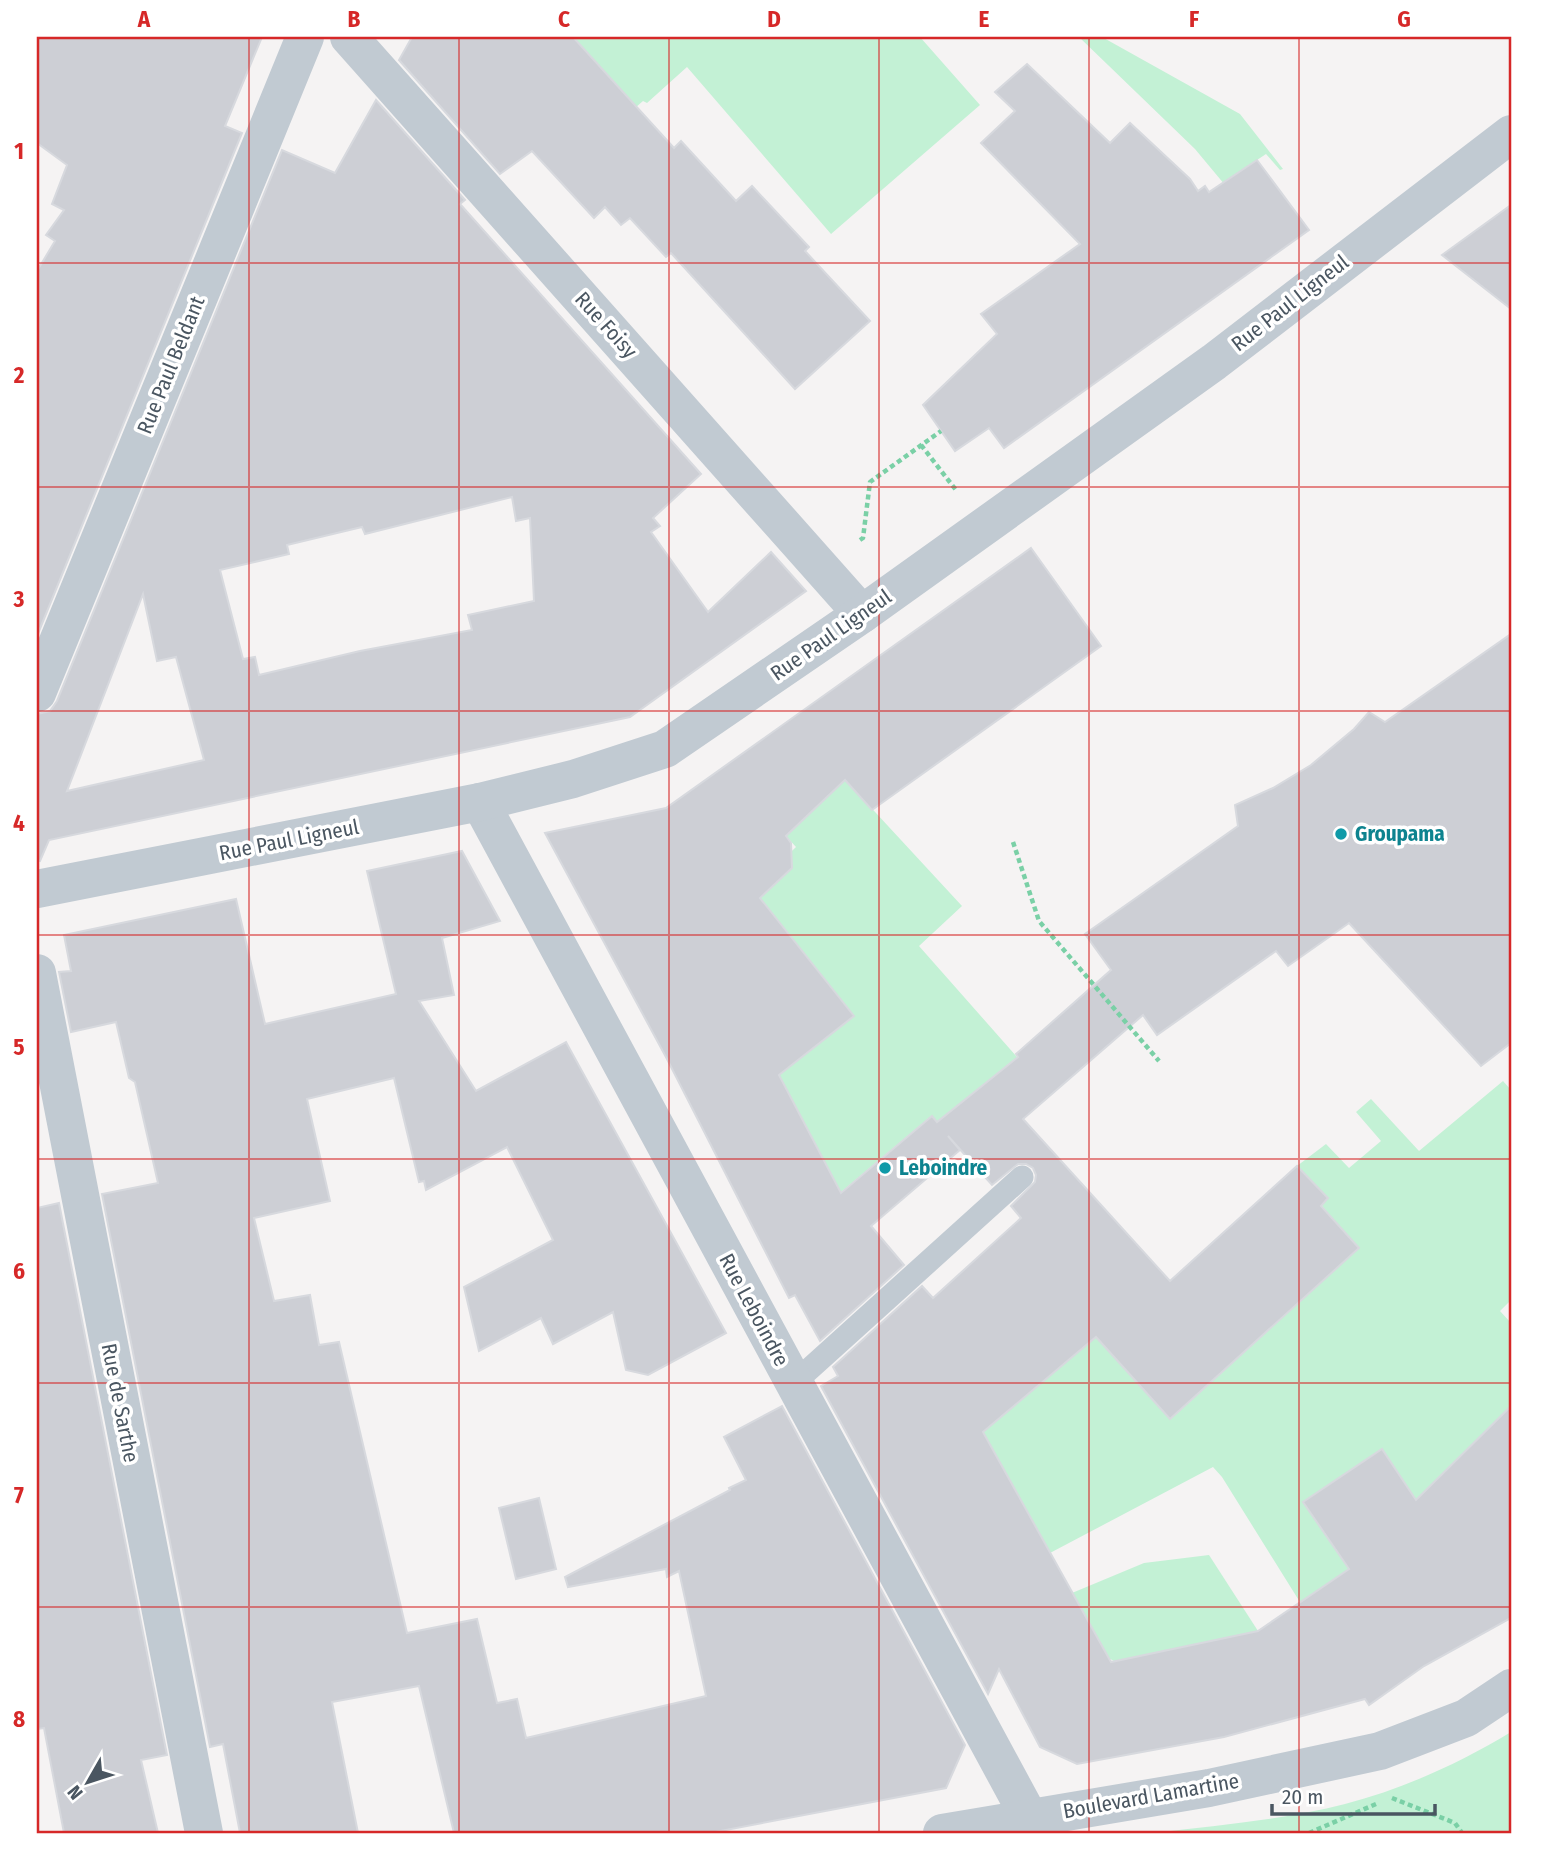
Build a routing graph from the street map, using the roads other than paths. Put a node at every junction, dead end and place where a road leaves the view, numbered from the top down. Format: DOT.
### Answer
graph roads {
  1 [pos="305,37"];
  2 [pos="349,37"];
  3 [pos="1511,134"];
  4 [pos="862,614"];
  5 [pos="37,693"];
  6 [pos="480,802"];
  7 [pos="37,889"];
  8 [pos="37,973"];
  9 [pos="1022,1177"];
  10 [pos="794,1383"];
  11 [pos="1511,1688"];
  12 [pos="1029,1817"];
  13 [pos="204,1833"];
  14 [pos="942,1833"];
  1 -- 5 [label="street, Rue Paul Beldant"];
  2 -- 4 [label="street, Rue Foisy"];
  3 -- 4 [label="street, Rue Paul Ligneul"];
  4 -- 6 [label="street, Rue Paul Ligneul"];
  6 -- 7 [label="street, Rue Paul Ligneul"];
  6 -- 10 [label="street, Rue Leboindre"];
  8 -- 13 [label="street, Rue de Sarthe"];
  9 -- 10 [label="lane"];
  10 -- 12 [label="street, Rue Leboindre"];
  11 -- 12 [label="street, Boulevard Lamartine"];
  12 -- 14 [label="street, Boulevard Lamartine"];
}
